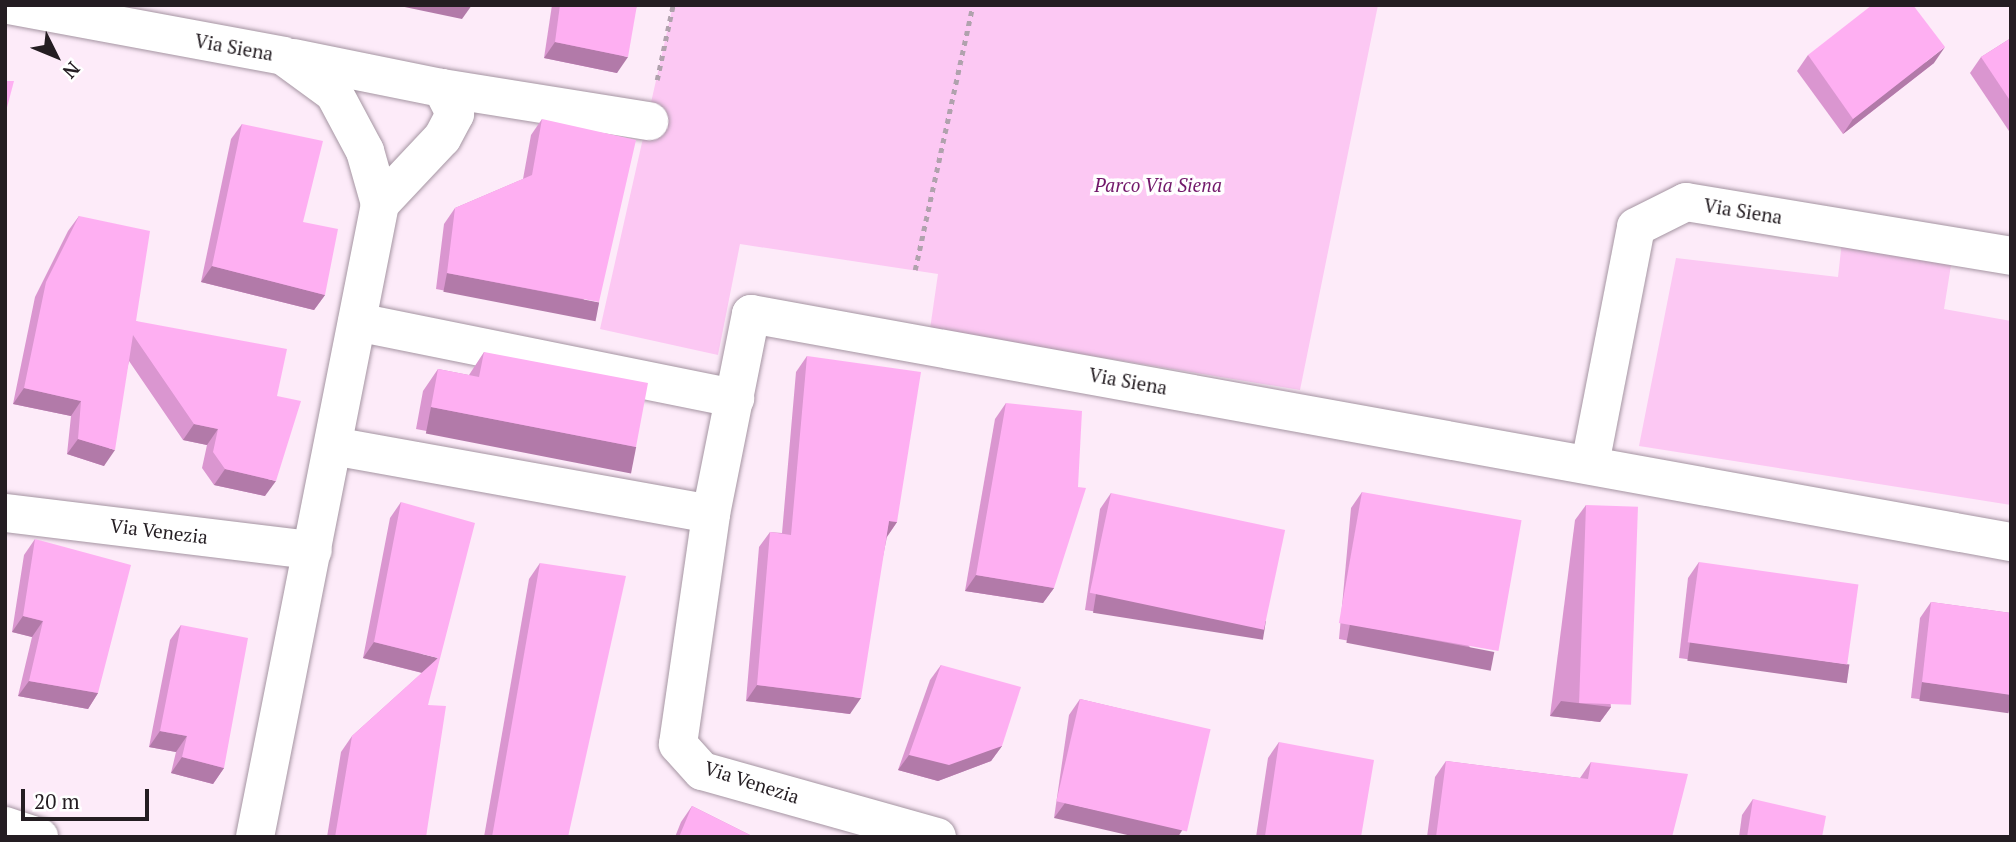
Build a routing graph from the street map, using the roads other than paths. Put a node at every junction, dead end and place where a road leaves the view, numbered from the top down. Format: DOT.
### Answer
graph roads {
  1 [pos="9,5"];
  2 [pos="283,56"];
  3 [pos="442,88"];
  4 [pos="649,121"];
  5 [pos="380,204"];
  6 [pos="2011,256"];
  7 [pos="357,323"];
  8 [pos="735,398"];
  9 [pos="332,446"];
  10 [pos="723,453"];
  11 [pos="1590,464"];
  12 [pos="5,513"];
  13 [pos="710,514"];
  14 [pos="2011,542"];
  15 [pos="313,550"];
  16 [pos="5,825"];
  17 [pos="38,837"];
  18 [pos="255,837"];
  19 [pos="937,837"];
  1 -- 2 [label="street, Via Siena"];
  2 -- 3 [label="street"];
  2 -- 5 [label="street, Via Siena"];
  3 -- 4 [label="street"];
  3 -- 5 [label="street"];
  5 -- 7 [label="street, Via Siena"];
  6 -- 11 [label="street, Via Siena"];
  7 -- 8 [label="street"];
  7 -- 9 [label="street, Via Siena"];
  8 -- 10 [label="street, Via Siena"];
  8 -- 11 [label="street, Via Siena"];
  9 -- 13 [label="street"];
  9 -- 15 [label="street"];
  10 -- 13 [label="street, Via Venezia"];
  11 -- 14 [label="street, Via Siena"];
  12 -- 15 [label="street, Via Venezia"];
  13 -- 19 [label="street, Via Venezia"];
  15 -- 18 [label="street"];
  16 -- 17 [label="street"];
}
